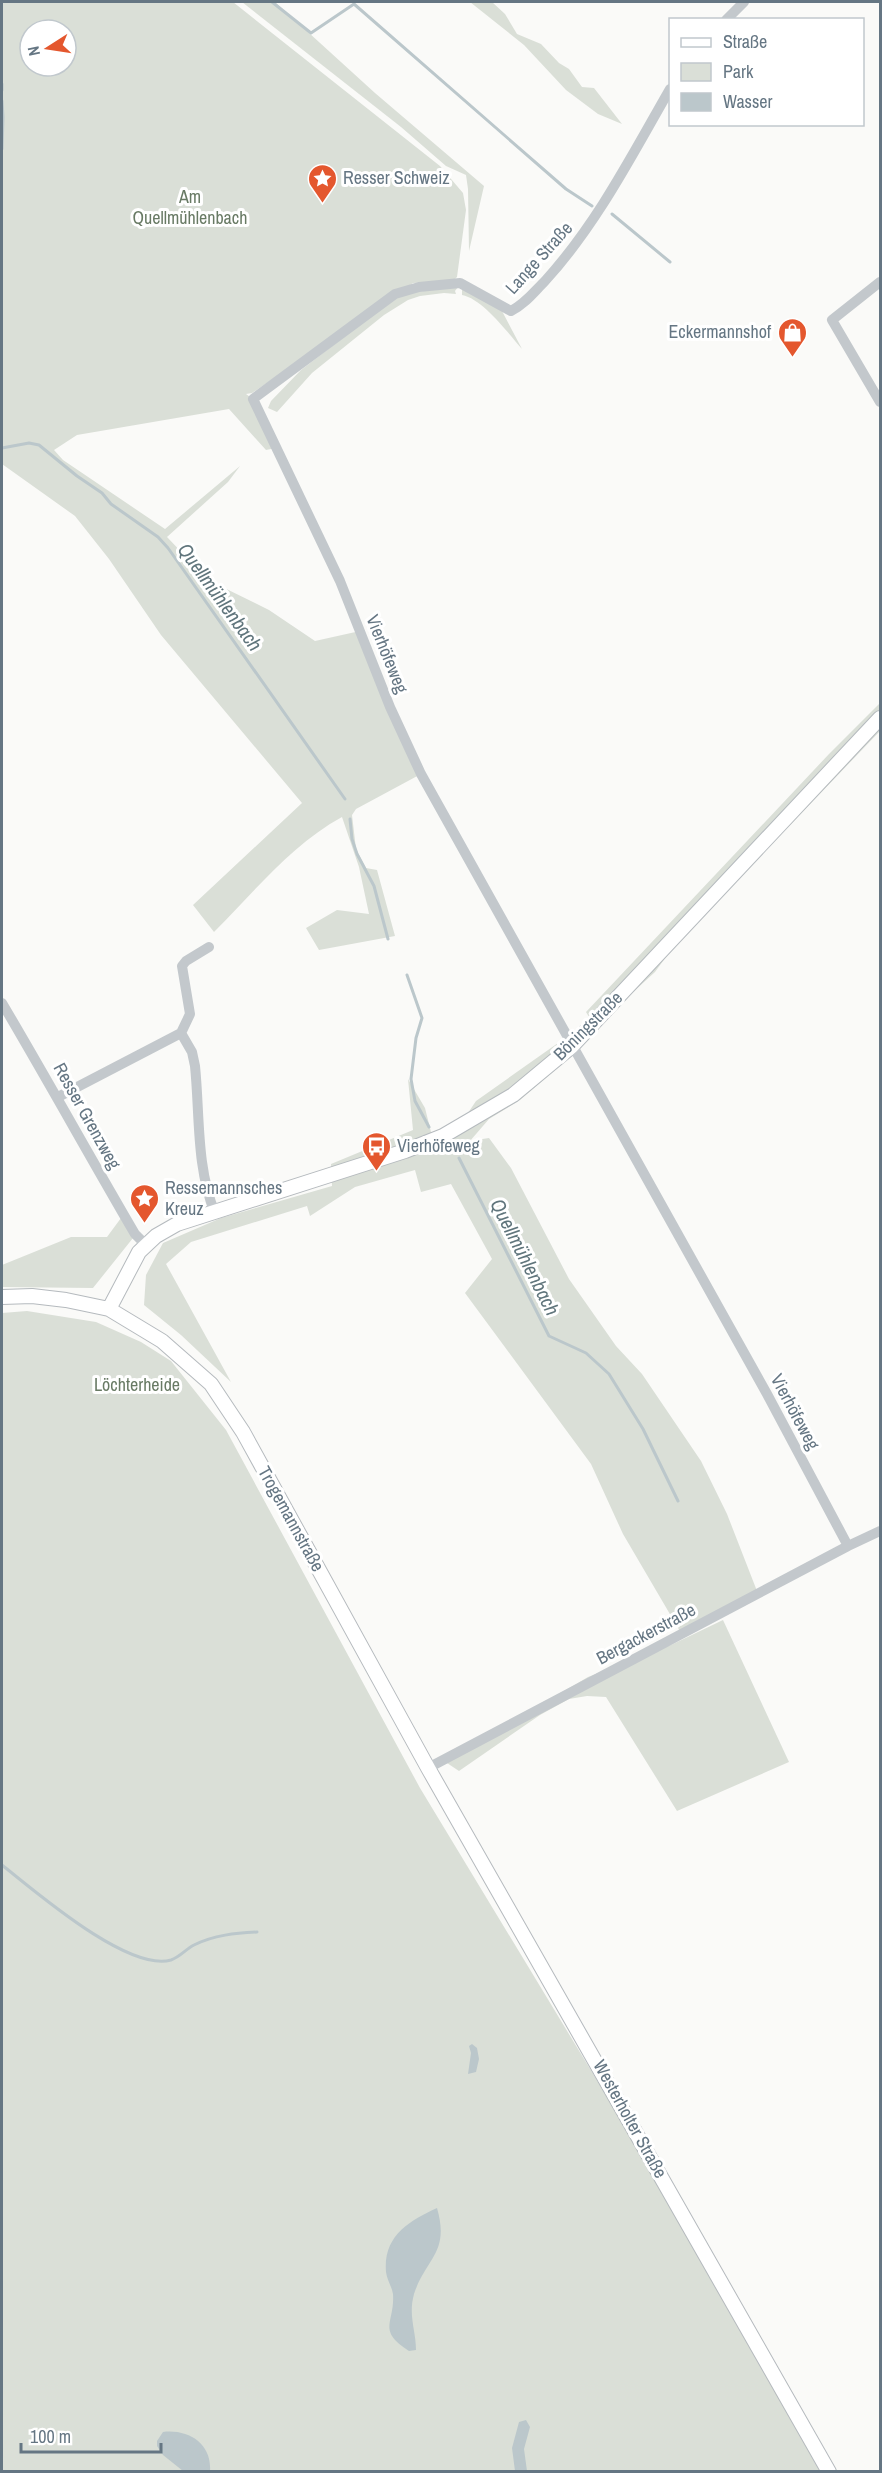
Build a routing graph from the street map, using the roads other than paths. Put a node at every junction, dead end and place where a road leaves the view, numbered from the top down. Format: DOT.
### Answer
graph roads {
  1 [pos="744,2"];
  2 [pos="728,18"];
  3 [pos="669,91"];
  4 [pos="880,282"];
  5 [pos="253,399"];
  6 [pos="880,402"];
  7 [pos="880,718"];
  8 [pos="208,947"];
  9 [pos="2,1003"];
  10 [pos="181,1033"];
  11 [pos="572,1046"];
  12 [pos="58,1097"];
  13 [pos="215,1213"];
  14 [pos="146,1244"];
  15 [pos="2,1297"];
  16 [pos="108,1309"];
  17 [pos="880,1531"];
  18 [pos="848,1546"];
  19 [pos="428,1768"];
  20 [pos="829,2472"];
  1 -- 2 [label="street"];
  3 -- 5 [label="street, Lange Straße"];
  4 -- 6 [label="street"];
  5 -- 11 [label="street, Vierhöfeweg"];
  7 -- 11 [label="main road, Böningstraße"];
  8 -- 10 [label="street"];
  9 -- 12 [label="street, Resser Grenzweg"];
  10 -- 12 [label="street"];
  10 -- 13 [label="street"];
  11 -- 13 [label="main road, Böningstraße"];
  11 -- 18 [label="street, Vierhöfeweg"];
  12 -- 14 [label="street, Resser Grenzweg"];
  13 -- 14 [label="main road, Böningstraße"];
  14 -- 16 [label="main road, Böningstraße"];
  15 -- 16 [label="main road, Trogemannstraße"];
  16 -- 19 [label="main road, Trogemannstraße"];
  17 -- 18 [label="street, Bergackerstraße"];
  18 -- 19 [label="street, Bergackerstraße"];
  19 -- 20 [label="main road, Westerholter Straße"];
}
